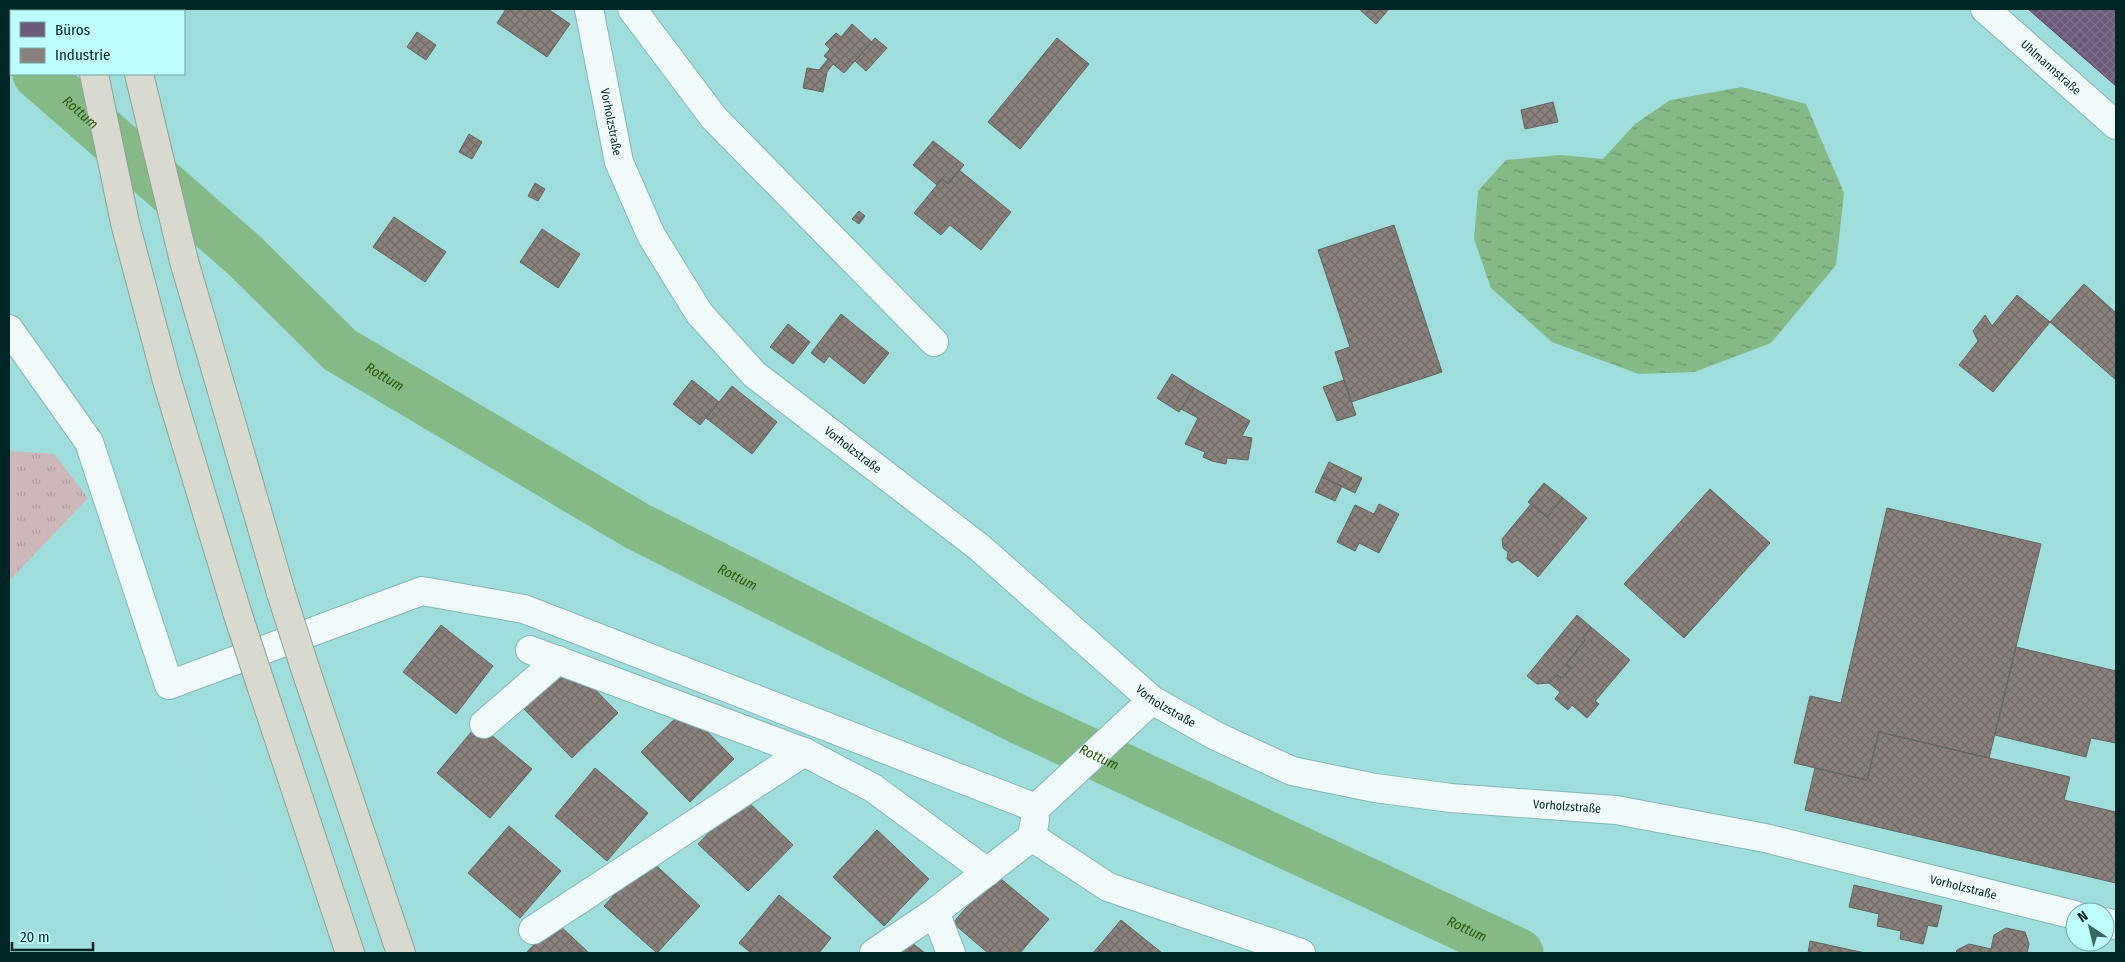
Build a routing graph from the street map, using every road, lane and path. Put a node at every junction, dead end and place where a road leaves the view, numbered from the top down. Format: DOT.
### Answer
graph roads {
  1 [pos="589,9"];
  2 [pos="632,9"];
  3 [pos="1985,9"];
  4 [pos="94,75"];
  5 [pos="139,75"];
  6 [pos="2116,125"];
  7 [pos="9,329"];
  8 [pos="934,342"];
  9 [pos="530,650"];
  10 [pos="558,660"];
  11 [pos="169,685"];
  12 [pos="1152,700"];
  13 [pos="484,724"];
  14 [pos="804,752"];
  15 [pos="1036,808"];
  16 [pos="1032,837"];
  17 [pos="987,872"];
  18 [pos="935,912"];
  19 [pos="2065,913"];
  20 [pos="533,930"];
  21 [pos="259,953"];
  22 [pos="350,953"];
  23 [pos="401,953"];
  24 [pos="874,953"];
  25 [pos="951,953"];
  26 [pos="1301,953"];
  1 -- 12 [label="street, Vorholzstraße"];
  2 -- 8 [label="street"];
  3 -- 6 [label="street, Uhlmannstraße"];
  4 -- 22 [label="highway, bridge"];
  5 -- 23 [label="highway, bridge"];
  7 -- 11 [label="street"];
  9 -- 10 [label="street"];
  10 -- 13 [label="street"];
  10 -- 14 [label="street"];
  11 -- 15 [label="street"];
  11 -- 21 [label="path"];
  12 -- 15 [label="street"];
  12 -- 19 [label="street, Vorholzstraße"];
  14 -- 17 [label="street"];
  14 -- 20 [label="street"];
  15 -- 16 [label="street"];
  16 -- 17 [label="street"];
  16 -- 26 [label="street"];
  17 -- 18 [label="street"];
  18 -- 24 [label="street"];
  18 -- 25 [label="street"];
}
